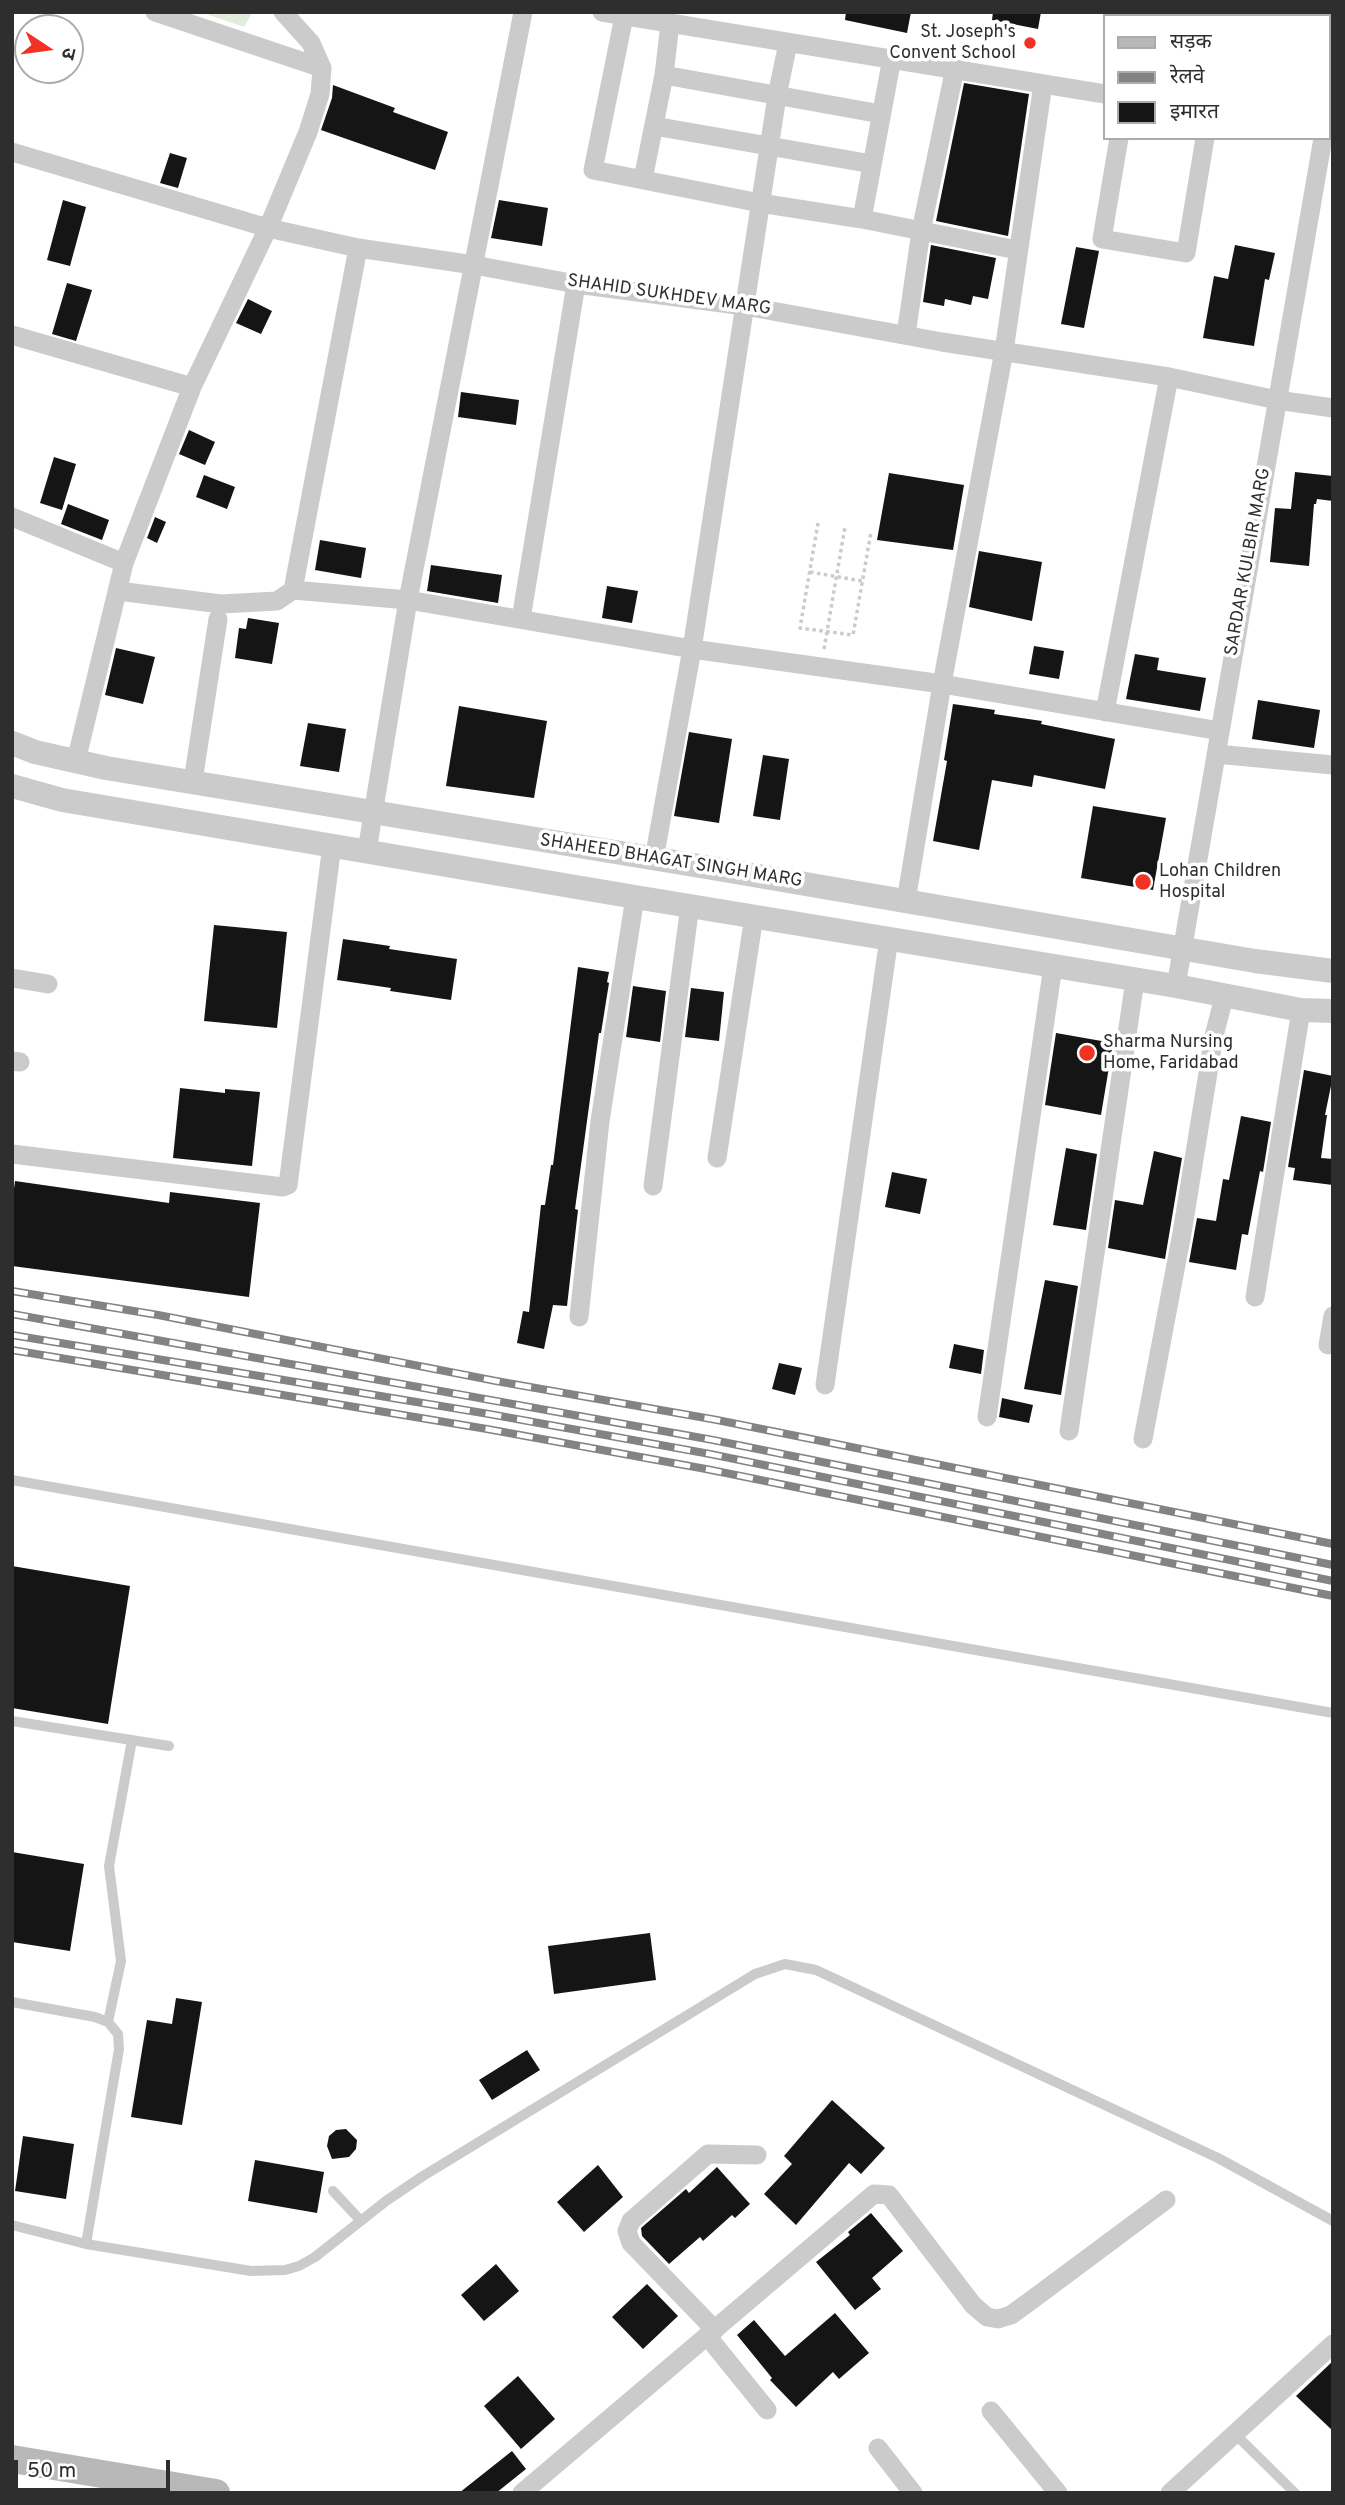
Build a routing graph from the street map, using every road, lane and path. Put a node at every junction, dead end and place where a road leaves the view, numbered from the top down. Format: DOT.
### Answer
graph roads {
  1 [pos="155,12"];
  2 [pos="283,12"];
  3 [pos="523,12"];
  4 [pos="602,12"];
  5 [pos="624,16"];
  6 [pos="670,23"];
  7 [pos="788,43"];
  8 [pos="892,58"];
  9 [pos="322,68"];
  10 [pos="954,68"];
  11 [pos="664,75"];
  12 [pos="1042,84"];
  13 [pos="1104,94"];
  14 [pos="777,96"];
  15 [pos="881,114"];
  16 [pos="654,126"];
  17 [pos="1119,140"];
  18 [pos="1205,140"];
  19 [pos="1323,140"];
  20 [pos="770,146"];
  21 [pos="12,152"];
  22 [pos="872,164"];
  23 [pos="643,179"];
  24 [pos="760,203"];
  25 [pos="862,219"];
  26 [pos="268,228"];
  27 [pos="922,231"];
  28 [pos="358,248"];
  29 [pos="1017,250"];
  30 [pos="474,265"];
  31 [pos="576,284"];
  32 [pos="745,306"];
  33 [pos="906,334"];
  34 [pos="12,335"];
  35 [pos="1003,351"];
  36 [pos="1170,377"];
  37 [pos="192,387"];
  38 [pos="1277,400"];
  39 [pos="1333,408"];
  40 [pos="12,517"];
  41 [pos="818,523"];
  42 [pos="845,527"];
  43 [pos="871,531"];
  44 [pos="124,563"];
  45 [pos="810,572"];
  46 [pos="837,577"];
  47 [pos="862,582"];
  48 [pos="293,590"];
  49 [pos="118,591"];
  50 [pos="408,600"];
  51 [pos="218,619"];
  52 [pos="521,619"];
  53 [pos="827,632"];
  54 [pos="692,649"];
  55 [pos="821,667"];
  56 [pos="942,684"];
  57 [pos="1105,712"];
  58 [pos="1220,731"];
  59 [pos="12,743"];
  60 [pos="1216,754"];
  61 [pos="76,761"];
  62 [pos="1333,765"];
  63 [pos="193,782"];
  64 [pos="12,786"];
  65 [pos="373,812"];
  66 [pos="332,845"];
  67 [pos="367,851"];
  68 [pos="654,859"];
  69 [pos="635,897"];
  70 [pos="906,901"];
  71 [pos="690,905"];
  72 [pos="754,916"];
  73 [pos="889,938"];
  74 [pos="1182,948"];
  75 [pos="1053,966"];
  76 [pos="1333,971"];
  77 [pos="12,978"];
  78 [pos="1135,980"];
  79 [pos="48,984"];
  80 [pos="1176,986"];
  81 [pos="1224,997"];
  82 [pos="1301,1010"];
  83 [pos="1333,1011"];
  84 [pos="12,1154"];
  85 [pos="718,1158"];
  86 [pos="653,1185"];
  87 [pos="1255,1297"];
  88 [pos="1333,1316"];
  89 [pos="579,1317"];
  90 [pos="1328,1345"];
  91 [pos="825,1385"];
  92 [pos="987,1417"];
  93 [pos="1069,1431"];
  94 [pos="1143,1439"];
  95 [pos="12,1480"];
  96 [pos="1333,1713"];
  97 [pos="12,1721"];
  98 [pos="132,1740"];
  99 [pos="169,1746"];
  100 [pos="12,2002"];
  101 [pos="108,2022"];
  102 [pos="757,2155"];
  103 [pos="334,2191"];
  104 [pos="1166,2200"];
  105 [pos="361,2221"];
  106 [pos="1333,2221"];
  107 [pos="12,2225"];
  108 [pos="86,2244"];
  109 [pos="711,2333"];
  110 [pos="1333,2344"];
  111 [pos="767,2410"];
  112 [pos="991,2411"];
  113 [pos="1235,2434"];
  114 [pos="878,2448"];
  115 [pos="12,2459"];
  116 [pos="216,2493"];
  117 [pos="522,2493"];
  118 [pos="913,2493"];
  119 [pos="1058,2493"];
  120 [pos="1170,2493"];
  121 [pos="1295,2493"];
  1 -- 9 [label="street"];
  2 -- 9 [label="street"];
  3 -- 30 [label="street"];
  4 -- 5 [label="street"];
  5 -- 6 [label="street"];
  5 -- 23 [label="street"];
  6 -- 7 [label="street"];
  6 -- 11 [label="street"];
  7 -- 8 [label="street"];
  7 -- 14 [label="street"];
  8 -- 10 [label="street"];
  8 -- 15 [label="street"];
  9 -- 26 [label="street"];
  10 -- 12 [label="street"];
  10 -- 27 [label="street"];
  11 -- 14 [label="street"];
  11 -- 16 [label="street"];
  12 -- 13 [label="street"];
  12 -- 29 [label="street"];
  14 -- 15 [label="street"];
  14 -- 20 [label="street"];
  15 -- 22 [label="street"];
  16 -- 20 [label="street"];
  16 -- 23 [label="street"];
  17 -- 18 [label="street"];
  19 -- 38 [label="street, SARDAR KULBIR MARG"];
  20 -- 22 [label="street"];
  20 -- 24 [label="street"];
  21 -- 26 [label="street, SHAHID SUKHDEV MARG"];
  22 -- 25 [label="street"];
  23 -- 24 [label="street"];
  24 -- 25 [label="street"];
  24 -- 32 [label="street"];
  25 -- 27 [label="street"];
  26 -- 28 [label="street, SHAHID SUKHDEV MARG"];
  26 -- 37 [label="street"];
  27 -- 29 [label="street"];
  27 -- 33 [label="street"];
  28 -- 30 [label="street, SHAHID SUKHDEV MARG"];
  28 -- 48 [label="street"];
  29 -- 35 [label="street"];
  30 -- 31 [label="street, SHAHID SUKHDEV MARG"];
  30 -- 50 [label="street"];
  31 -- 32 [label="street, SHAHID SUKHDEV MARG"];
  31 -- 52 [label="street"];
  32 -- 33 [label="street, SHAHID SUKHDEV MARG"];
  32 -- 54 [label="street"];
  33 -- 35 [label="street, SHAHID SUKHDEV MARG"];
  34 -- 37 [label="street"];
  35 -- 36 [label="street, SHAHID SUKHDEV MARG"];
  35 -- 56 [label="street"];
  36 -- 38 [label="street, SHAHID SUKHDEV MARG"];
  36 -- 57 [label="street"];
  37 -- 44 [label="street"];
  38 -- 39 [label="street, SHAHID SUKHDEV MARG"];
  38 -- 58 [label="street, SARDAR KULBIR MARG"];
  40 -- 44 [label="street"];
  41 -- 45 [label="path"];
  42 -- 46 [label="path"];
  43 -- 47 [label="path"];
  44 -- 49 [label="street"];
  45 -- 46 [label="path"];
  45 -- 53 [label="path"];
  46 -- 47 [label="path"];
  46 -- 53 [label="path"];
  47 -- 53 [label="path"];
  48 -- 49 [label="street"];
  48 -- 50 [label="street"];
  49 -- 61 [label="street"];
  50 -- 52 [label="street"];
  50 -- 65 [label="street"];
  51 -- 63 [label="street"];
  52 -- 54 [label="street"];
  53 -- 55 [label="path"];
  54 -- 55 [label="street"];
  54 -- 68 [label="street"];
  55 -- 56 [label="street"];
  56 -- 57 [label="street"];
  56 -- 70 [label="street"];
  57 -- 58 [label="street"];
  58 -- 60 [label="street, SARDAR KULBIR MARG"];
  59 -- 61 [label="street, SHAHEED BHAGAT SINGH MARG"];
  60 -- 62 [label="street"];
  60 -- 74 [label="street, SARDAR KULBIR MARG"];
  61 -- 63 [label="street, SHAHEED BHAGAT SINGH MARG"];
  63 -- 65 [label="street, SHAHEED BHAGAT SINGH MARG"];
  64 -- 66 [label="street"];
  65 -- 67 [label="street"];
  65 -- 68 [label="street, SHAHEED BHAGAT SINGH MARG"];
  66 -- 67 [label="street"];
  66 -- 84 [label="street"];
  67 -- 69 [label="street"];
  68 -- 70 [label="street, SHAHEED BHAGAT SINGH MARG"];
  69 -- 71 [label="street"];
  69 -- 89 [label="street"];
  70 -- 74 [label="street, SHAHEED BHAGAT SINGH MARG"];
  71 -- 72 [label="street"];
  71 -- 86 [label="street"];
  72 -- 73 [label="street"];
  72 -- 85 [label="street"];
  73 -- 75 [label="street"];
  73 -- 91 [label="street"];
  74 -- 76 [label="street, SHAHEED BHAGAT SINGH MARG"];
  74 -- 80 [label="street, SARDAR KULBIR MARG"];
  75 -- 78 [label="street"];
  75 -- 92 [label="street"];
  77 -- 79 [label="street"];
  78 -- 80 [label="street"];
  78 -- 93 [label="street"];
  80 -- 81 [label="street"];
  81 -- 82 [label="street"];
  81 -- 94 [label="street"];
  82 -- 83 [label="street"];
  82 -- 87 [label="street"];
  88 -- 90 [label="street"];
  95 -- 96 [label="lane"];
  97 -- 98 [label="lane"];
  98 -- 99 [label="lane"];
  98 -- 101 [label="lane"];
  100 -- 101 [label="lane"];
  101 -- 108 [label="lane"];
  102 -- 109 [label="street"];
  103 -- 105 [label="lane"];
  104 -- 109 [label="street"];
  105 -- 106 [label="lane"];
  105 -- 108 [label="lane"];
  107 -- 108 [label="lane"];
  109 -- 111 [label="street"];
  109 -- 117 [label="street"];
  110 -- 113 [label="street"];
  112 -- 119 [label="street"];
  113 -- 120 [label="street"];
  113 -- 121 [label="lane"];
  114 -- 118 [label="street"];
  115 -- 116 [label="main road"];
}
